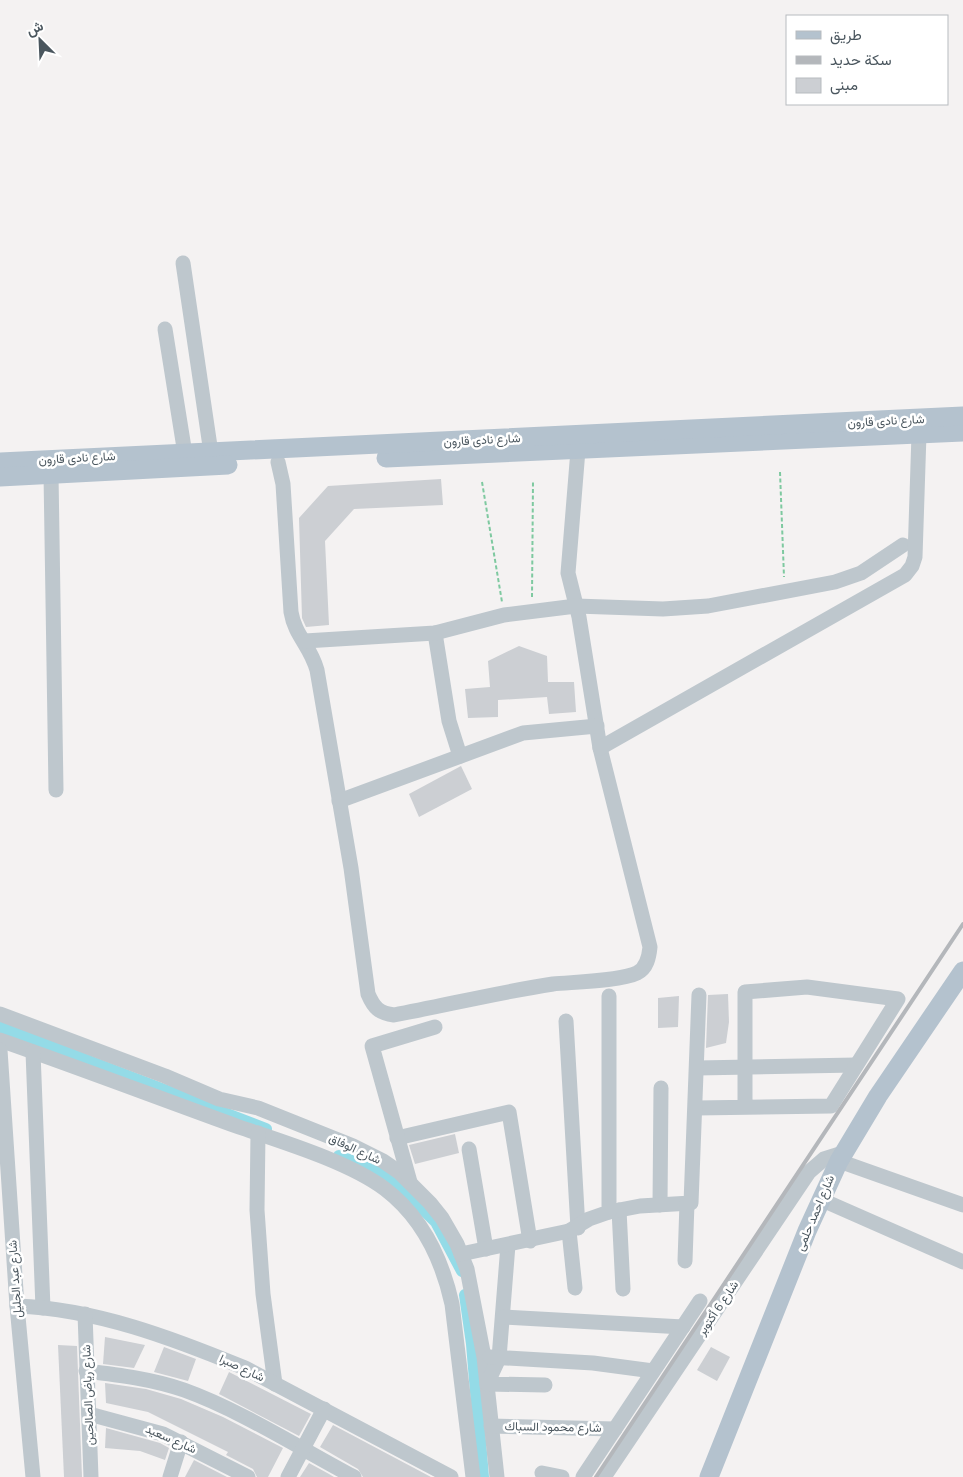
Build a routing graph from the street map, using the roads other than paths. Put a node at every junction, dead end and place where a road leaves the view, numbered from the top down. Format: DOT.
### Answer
graph roads {
  1 [pos="183,263"];
  2 [pos="165,329"];
  3 [pos="963,416"];
  4 [pos="963,432"];
  5 [pos="767,434"];
  6 [pos="919,434"];
  7 [pos="578,450"];
  8 [pos="211,452"];
  9 [pos="186,454"];
  10 [pos="278,456"];
  11 [pos="0,462"];
  12 [pos="51,474"];
  13 [pos="0,477"];
  14 [pos="903,545"];
  15 [pos="576,606"];
  16 [pos="435,633"];
  17 [pos="305,641"];
  18 [pos="597,726"];
  19 [pos="600,748"];
  20 [pos="460,756"];
  21 [pos="56,790"];
  22 [pos="340,801"];
  23 [pos="963,972"];
  24 [pos="700,995"];
  25 [pos="609,996"];
  26 [pos="0,1014"];
  27 [pos="566,1021"];
  28 [pos="435,1027"];
  29 [pos="0,1040"];
  30 [pos="0,1050"];
  31 [pos="33,1052"];
  32 [pos="856,1065"];
  33 [pos="745,1067"];
  34 [pos="697,1068"];
  35 [pos="661,1088"];
  36 [pos="745,1107"];
  37 [pos="696,1108"];
  38 [pos="258,1133"];
  39 [pos="397,1138"];
  40 [pos="469,1149"];
  41 [pos="841,1157"];
  42 [pos="410,1182"];
  43 [pos="820,1199"];
  44 [pos="687,1203"];
  45 [pos="660,1205"];
  46 [pos="963,1205"];
  47 [pos="614,1211"];
  48 [pos="574,1230"];
  49 [pos="530,1241"];
  50 [pos="508,1245"];
  51 [pos="486,1249"];
  52 [pos="461,1254"];
  53 [pos="686,1261"];
  54 [pos="963,1262"];
  55 [pos="575,1288"];
  56 [pos="623,1290"];
  57 [pos="700,1301"];
  58 [pos="17,1306"];
  59 [pos="43,1308"];
  60 [pos="85,1314"];
  61 [pos="503,1317"];
  62 [pos="683,1327"];
  63 [pos="484,1357"];
  64 [pos="499,1358"];
  65 [pos="86,1371"];
  66 [pos="653,1371"];
  67 [pos="275,1384"];
  68 [pos="487,1384"];
  69 [pos="545,1385"];
  70 [pos="324,1409"];
  71 [pos="89,1414"];
  72 [pos="492,1426"];
  73 [pos="615,1429"];
  74 [pos="180,1442"];
  75 [pos="302,1449"];
  76 [pos="542,1473"];
  77 [pos="33,1477"];
  78 [pos="91,1477"];
  79 [pos="170,1477"];
  80 [pos="248,1477"];
  81 [pos="288,1477"];
  82 [pos="354,1477"];
  83 [pos="451,1477"];
  84 [pos="473,1477"];
  85 [pos="497,1477"];
  86 [pos="562,1477"];
  87 [pos="583,1477"];
  88 [pos="604,1477"];
  89 [pos="709,1477"];
  1 -- 8 [label="street"];
  2 -- 9 [label="street"];
  3 -- 5 [label="main road, شارع نادى قارون"];
  4 -- 6 [label="main road, شارع نادى قارون"];
  5 -- 6 [label="main road, شارع نادى قارون"];
  5 -- 7 [label="main road, شارع نادى قارون"];
  5 -- 10 [label="main road, شارع نادى قارون"];
  6 -- 19 [label="street"];
  7 -- 10 [label="main road, شارع نادى قارون"];
  7 -- 15 [label="street"];
  8 -- 9 [label="main road, شارع نادى قارون"];
  8 -- 10 [label="main road, شارع نادى قارون"];
  9 -- 11 [label="main road, شارع نادى قارون"];
  10 -- 12 [label="main road, شارع نادى قارون"];
  10 -- 17 [label="street"];
  12 -- 13 [label="main road, شارع نادى قارون"];
  12 -- 21 [label="street"];
  14 -- 15 [label="street"];
  15 -- 16 [label="street"];
  15 -- 18 [label="street"];
  16 -- 17 [label="street"];
  16 -- 20 [label="street"];
  17 -- 22 [label="street"];
  18 -- 19 [label="street"];
  18 -- 20 [label="street"];
  19 -- 22 [label="street"];
  20 -- 22 [label="street"];
  23 -- 41 [label="main road, شارع احمد حلمى"];
  24 -- 34 [label="street"];
  25 -- 47 [label="street"];
  26 -- 42 [label="street, شارع الوفاق"];
  27 -- 48 [label="street"];
  28 -- 39 [label="street"];
  29 -- 31 [label="street, شارع الوفاق"];
  30 -- 58 [label="street, شارع عبد الجليل"];
  31 -- 38 [label="street, شارع الوفاق"];
  31 -- 59 [label="street"];
  32 -- 33 [label="street"];
  32 -- 33 [label="street"];
  32 -- 36 [label="street"];
  33 -- 34 [label="street"];
  33 -- 36 [label="street"];
  34 -- 37 [label="street"];
  35 -- 45 [label="street"];
  36 -- 37 [label="street"];
  37 -- 44 [label="street"];
  38 -- 67 [label="street"];
  38 -- 84 [label="street, شارع الوفاق"];
  39 -- 42 [label="street"];
  39 -- 49 [label="street"];
  40 -- 51 [label="street"];
  41 -- 43 [label="main road, شارع احمد حلمى"];
  41 -- 46 [label="street"];
  41 -- 88 [label="street, شارع 6 أكتوبر"];
  42 -- 52 [label="street, شارع الوفاق"];
  43 -- 54 [label="street"];
  43 -- 89 [label="main road, شارع احمد حلمى"];
  44 -- 45 [label="street"];
  44 -- 53 [label="street"];
  45 -- 47 [label="street"];
  47 -- 48 [label="street"];
  47 -- 56 [label="street"];
  48 -- 49 [label="street"];
  48 -- 55 [label="street"];
  49 -- 50 [label="street"];
  50 -- 51 [label="street"];
  50 -- 61 [label="street"];
  51 -- 52 [label="street"];
  52 -- 63 [label="street, شارع الوفاق"];
  57 -- 62 [label="street, شارع 6 أكتوبر"];
  58 -- 59 [label="street, شارع صبرا"];
  58 -- 77 [label="street, شارع عبد الجليل"];
  59 -- 60 [label="street, شارع صبرا"];
  60 -- 65 [label="street, شارع رياض الصالحين"];
  60 -- 67 [label="street, شارع صبرا"];
  61 -- 62 [label="street"];
  61 -- 64 [label="street"];
  62 -- 66 [label="street, شارع 6 أكتوبر"];
  63 -- 64 [label="street"];
  63 -- 68 [label="street, شارع الوفاق"];
  64 -- 66 [label="street"];
  64 -- 68 [label="street"];
  65 -- 71 [label="street, شارع رياض الصالحين"];
  65 -- 75 [label="street"];
  66 -- 73 [label="street, شارع 6 أكتوبر"];
  67 -- 70 [label="street, شارع صبرا"];
  68 -- 69 [label="street"];
  68 -- 72 [label="street, شارع الوفاق"];
  70 -- 75 [label="street"];
  70 -- 83 [label="street, شارع صبرا"];
  71 -- 74 [label="street, شارع سعيد"];
  71 -- 78 [label="street, شارع رياض الصالحين"];
  72 -- 73 [label="street, شارع محمود السباك"];
  72 -- 85 [label="street, شارع الوفاق"];
  73 -- 87 [label="street, شارع 6 أكتوبر"];
  74 -- 79 [label="street"];
  74 -- 80 [label="street, شارع سعيد"];
  75 -- 81 [label="street"];
  75 -- 82 [label="street"];
  76 -- 86 [label="street"];
}
